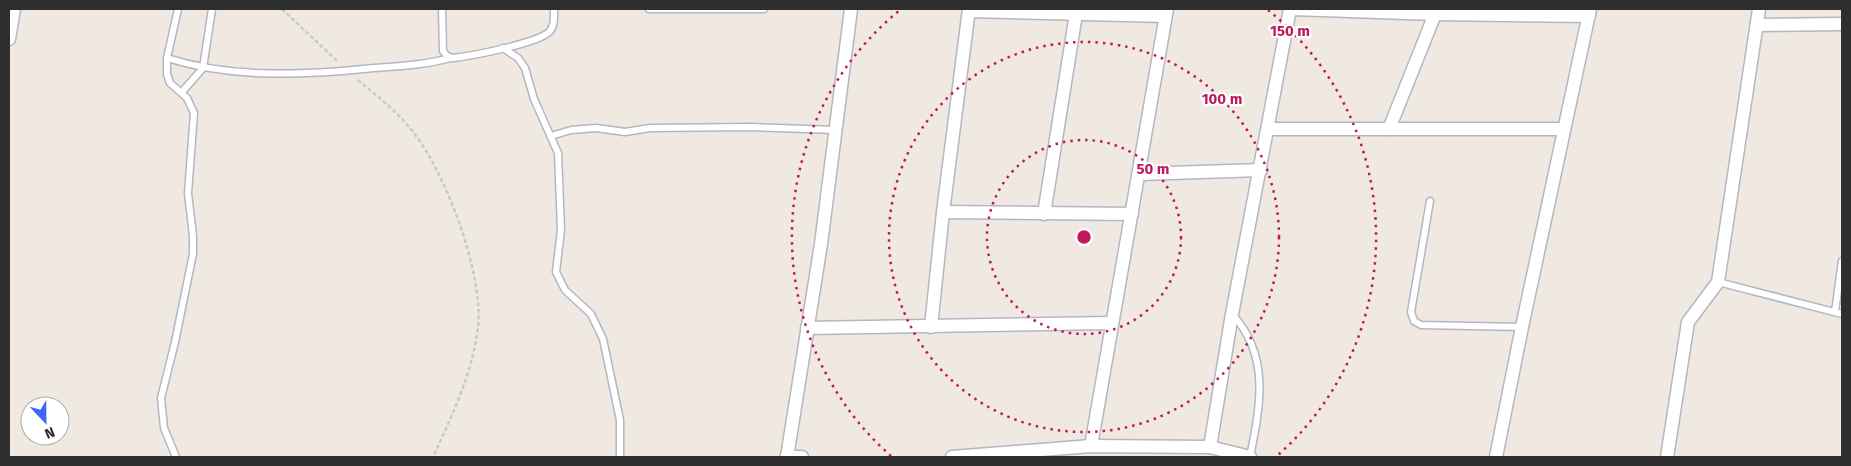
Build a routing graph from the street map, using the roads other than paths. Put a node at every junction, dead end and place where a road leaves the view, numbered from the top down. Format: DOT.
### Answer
graph roads {
  1 [pos="14,9"];
  2 [pos="178,9"];
  3 [pos="212,9"];
  4 [pos="442,9"];
  5 [pos="554,9"];
  6 [pos="649,9"];
  7 [pos="764,9"];
  8 [pos="851,9"];
  9 [pos="1292,9"];
  10 [pos="1759,9"];
  11 [pos="969,10"];
  12 [pos="1436,11"];
  13 [pos="1166,12"];
  14 [pos="1589,12"];
  15 [pos="1076,14"];
  16 [pos="1757,24"];
  17 [pos="1842,24"];
  18 [pos="9,38"];
  19 [pos="503,48"];
  20 [pos="167,58"];
  21 [pos="450,58"];
  22 [pos="203,68"];
  23 [pos="182,92"];
  24 [pos="1268,129"];
  25 [pos="1389,129"];
  26 [pos="1564,129"];
  27 [pos="836,130"];
  28 [pos="551,136"];
  29 [pos="1261,170"];
  30 [pos="1140,174"];
  31 [pos="1430,201"];
  32 [pos="943,212"];
  33 [pos="1044,214"];
  34 [pos="1132,214"];
  35 [pos="1842,261"];
  36 [pos="1718,282"];
  37 [pos="1839,313"];
  38 [pos="1232,314"];
  39 [pos="1111,323"];
  40 [pos="931,327"];
  41 [pos="1522,327"];
  42 [pos="808,328"];
  43 [pos="1091,446"];
  44 [pos="1210,447"];
  45 [pos="973,456"];
  46 [pos="176,457"];
  47 [pos="620,457"];
  48 [pos="787,457"];
  49 [pos="802,457"];
  50 [pos="952,457"];
  51 [pos="1250,457"];
  52 [pos="1496,457"];
  53 [pos="1667,457"];
  1 -- 18 [label="street"];
  2 -- 20 [label="lane"];
  3 -- 22 [label="lane"];
  4 -- 21 [label="lane"];
  5 -- 19 [label="lane"];
  6 -- 7 [label="lane"];
  8 -- 27 [label="street"];
  9 -- 12 [label="street"];
  9 -- 24 [label="street"];
  10 -- 16 [label="street"];
  11 -- 15 [label="street"];
  11 -- 32 [label="street"];
  12 -- 14 [label="street"];
  12 -- 25 [label="street"];
  13 -- 15 [label="street"];
  13 -- 30 [label="street"];
  14 -- 26 [label="street"];
  15 -- 33 [label="street"];
  16 -- 17 [label="street"];
  16 -- 36 [label="street"];
  19 -- 21 [label="lane"];
  19 -- 28 [label="lane"];
  20 -- 22 [label="lane"];
  20 -- 23 [label="lane"];
  21 -- 22 [label="lane"];
  22 -- 23 [label="lane"];
  23 -- 46 [label="lane"];
  24 -- 25 [label="street"];
  24 -- 29 [label="street"];
  25 -- 26 [label="street"];
  26 -- 41 [label="street"];
  27 -- 28 [label="lane"];
  27 -- 42 [label="street"];
  28 -- 47 [label="lane"];
  29 -- 30 [label="street"];
  29 -- 38 [label="street"];
  30 -- 34 [label="street"];
  31 -- 41 [label="lane"];
  32 -- 33 [label="street"];
  32 -- 40 [label="street"];
  33 -- 34 [label="street"];
  34 -- 39 [label="street"];
  35 -- 37 [label="lane"];
  36 -- 37 [label="lane"];
  36 -- 53 [label="street"];
  38 -- 44 [label="street"];
  38 -- 51 [label="lane"];
  39 -- 40 [label="street"];
  39 -- 43 [label="street"];
  40 -- 42 [label="street"];
  41 -- 52 [label="street"];
  42 -- 48 [label="street"];
  43 -- 44 [label="street"];
  43 -- 45 [label="street"];
  44 -- 51 [label="street"];
  45 -- 50 [label="street"];
  48 -- 49 [label="street"];
}
